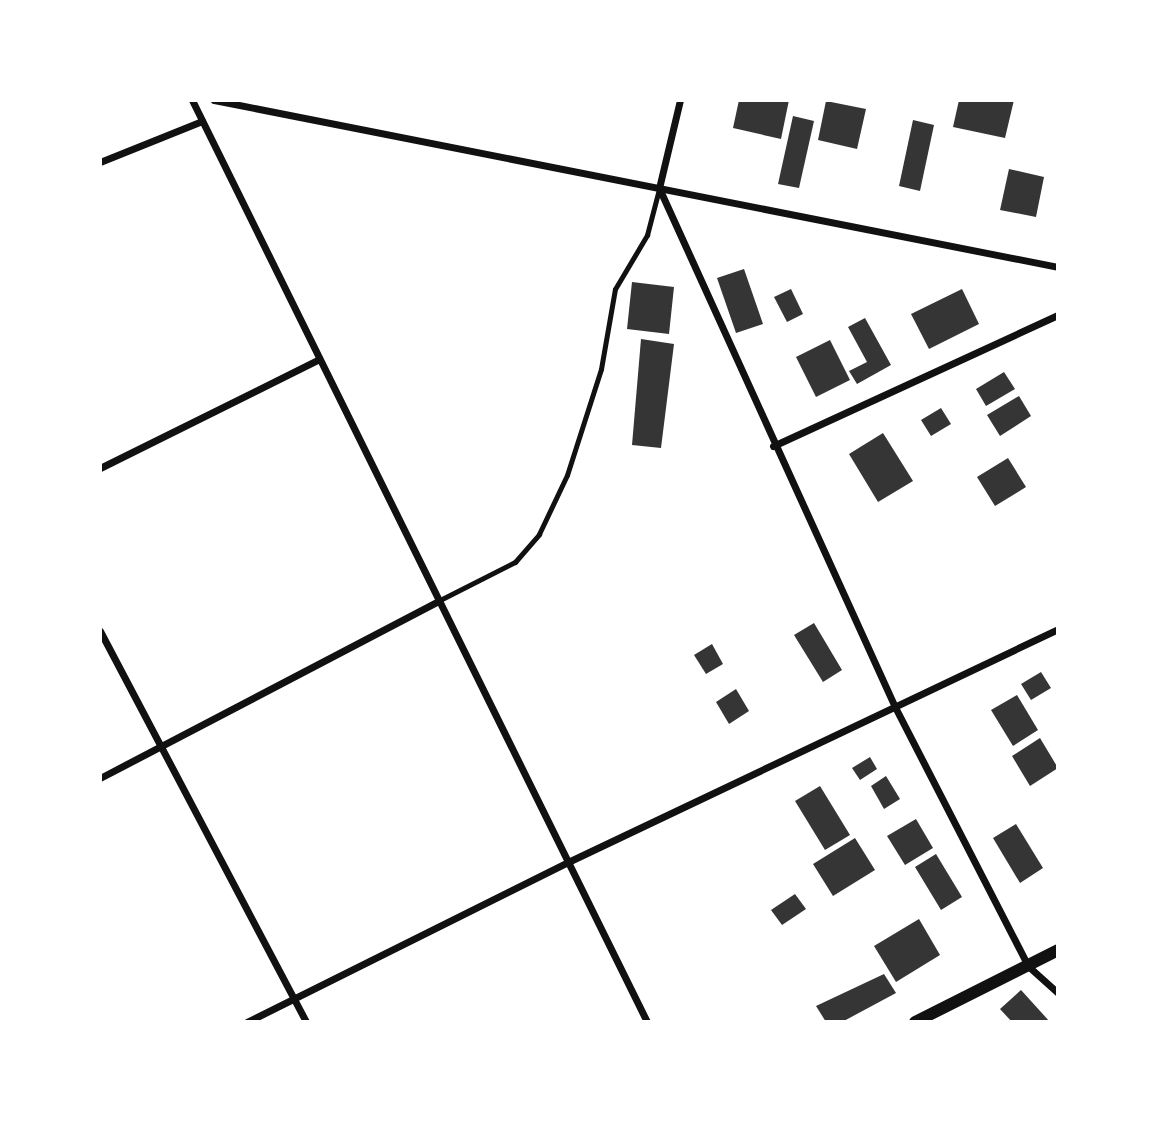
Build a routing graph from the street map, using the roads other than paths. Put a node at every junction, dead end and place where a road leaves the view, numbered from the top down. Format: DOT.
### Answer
graph roads {
  1 [pos="192,100"];
  2 [pos="214,100"];
  3 [pos="680,100"];
  4 [pos="202,121"];
  5 [pos="100,162"];
  6 [pos="659,188"];
  7 [pos="1058,267"];
  8 [pos="1058,315"];
  9 [pos="318,360"];
  10 [pos="773,446"];
  11 [pos="100,468"];
  12 [pos="436,602"];
  13 [pos="1058,629"];
  14 [pos="100,631"];
  15 [pos="895,707"];
  16 [pos="162,746"];
  17 [pos="100,778"];
  18 [pos="568,862"];
  19 [pos="1058,950"];
  20 [pos="1028,966"];
  21 [pos="1058,993"];
  22 [pos="294,999"];
  23 [pos="247,1022"];
  24 [pos="306,1022"];
  25 [pos="647,1022"];
  26 [pos="915,1022"];
  1 -- 4 [label="street"];
  2 -- 6 [label="street"];
  3 -- 6 [label="street"];
  4 -- 5 [label="street"];
  4 -- 9 [label="street"];
  6 -- 7 [label="street"];
  6 -- 10 [label="street"];
  6 -- 12 [label="lane"];
  8 -- 10 [label="street"];
  9 -- 11 [label="street"];
  9 -- 12 [label="street"];
  10 -- 15 [label="street"];
  12 -- 16 [label="street"];
  12 -- 18 [label="street"];
  13 -- 15 [label="street"];
  14 -- 16 [label="street"];
  15 -- 18 [label="street"];
  15 -- 20 [label="street"];
  16 -- 17 [label="street"];
  16 -- 22 [label="street"];
  18 -- 22 [label="street"];
  18 -- 25 [label="street"];
  19 -- 20 [label="street"];
  20 -- 21 [label="street"];
  20 -- 26 [label="street"];
  22 -- 23 [label="street"];
  22 -- 24 [label="street"];
}
